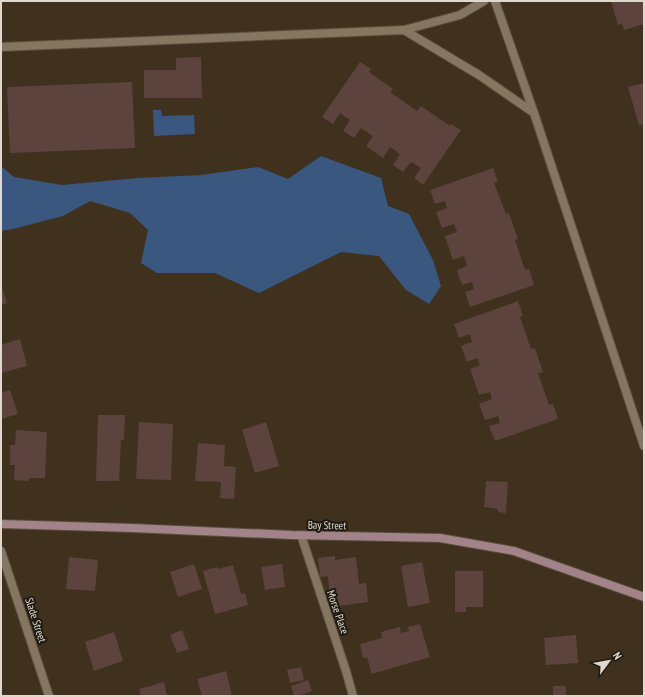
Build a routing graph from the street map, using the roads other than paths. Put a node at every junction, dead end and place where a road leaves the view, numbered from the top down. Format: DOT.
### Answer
graph roads {
  1 [pos="484,1"];
  2 [pos="495,1"];
  3 [pos="404,30"];
  4 [pos="1,47"];
  5 [pos="534,113"];
  6 [pos="644,446"];
  7 [pos="1,524"];
  8 [pos="301,535"];
  9 [pos="1,551"];
  10 [pos="644,597"];
  11 [pos="49,696"];
  12 [pos="353,696"];
  1 -- 3 [label="street"];
  2 -- 5 [label="street"];
  3 -- 4 [label="street"];
  3 -- 5 [label="street"];
  5 -- 6 [label="street"];
  7 -- 8 [label="main road, Bay Street"];
  8 -- 10 [label="main road, Bay Street"];
  8 -- 12 [label="street, Morse Place"];
  9 -- 11 [label="street, Slade Street"];
}
